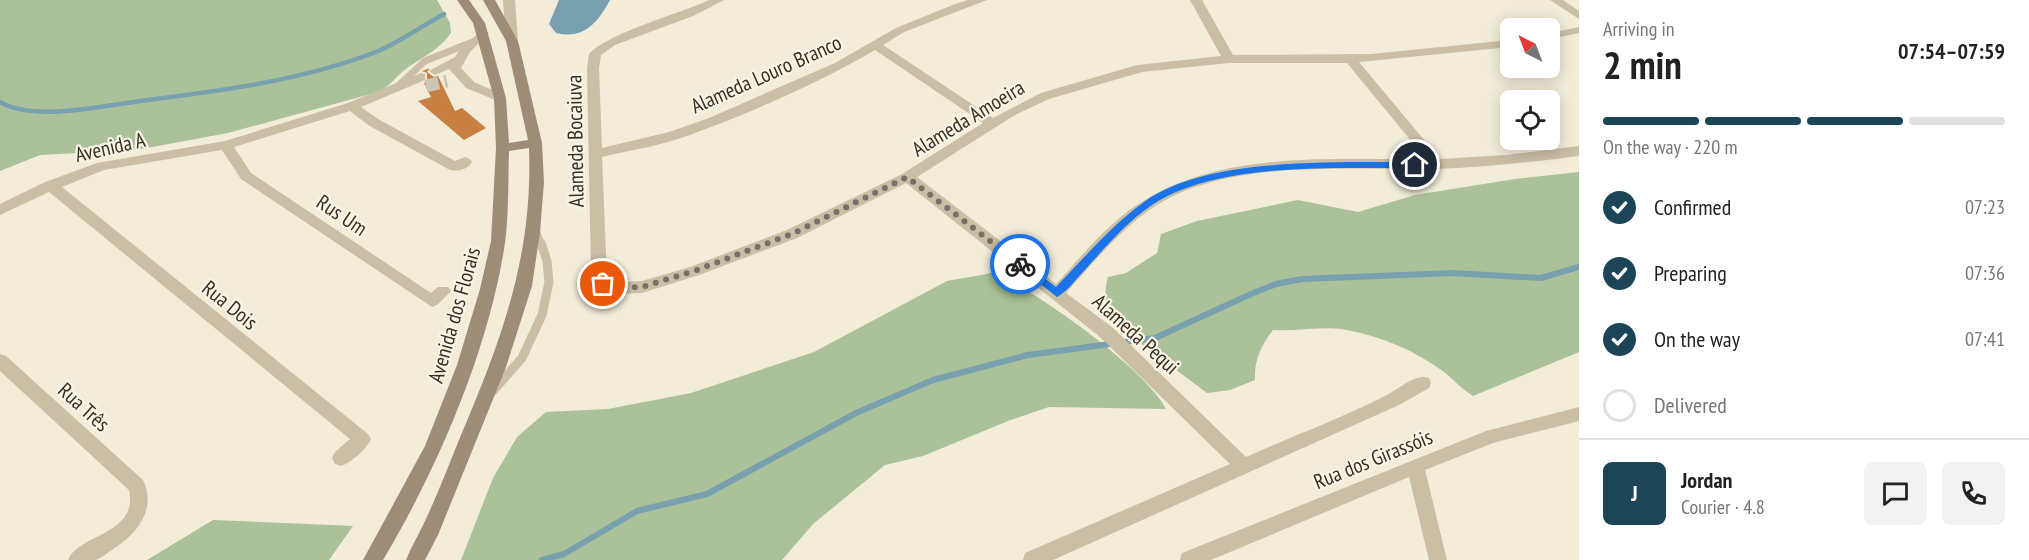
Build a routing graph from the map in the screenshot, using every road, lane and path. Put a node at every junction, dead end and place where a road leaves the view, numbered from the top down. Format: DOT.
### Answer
graph roads {
  1 [pos="463,0"];
  2 [pos="489,0"];
  3 [pos="511,0"];
  4 [pos="718,0"];
  5 [pos="981,0"];
  6 [pos="1196,0"];
  7 [pos="1556,0"];
  8 [pos="955,3"];
  9 [pos="1579,16"];
  10 [pos="1579,30"];
  11 [pos="1560,34"];
  12 [pos="477,38"];
  13 [pos="512,41"];
  14 [pos="874,44"];
  15 [pos="1500,44"];
  16 [pos="1229,59"];
  17 [pos="1350,59"];
  18 [pos="458,60"];
  19 [pos="435,71"];
  20 [pos="460,77"];
  21 [pos="447,81"];
  22 [pos="398,86"];
  23 [pos="500,99"];
  24 [pos="355,108"];
  25 [pos="993,124"];
  26 [pos="535,143"];
  27 [pos="230,144"];
  28 [pos="503,148"];
  29 [pos="1579,151"];
  30 [pos="595,154"];
  31 [pos="465,162"];
  32 [pos="1437,164"];
  33 [pos="907,177"];
  34 [pos="50,185"];
  35 [pos="0,210"];
  36 [pos="534,224"];
  37 [pos="608,286"];
  38 [pos="443,291"];
  39 [pos="1057,293"];
  40 [pos="0,361"];
  41 [pos="1423,383"];
  42 [pos="485,400"];
  43 [pos="1579,414"];
  44 [pos="341,458"];
  45 [pos="1243,465"];
  46 [pos="1415,466"];
  47 [pos="77,560"];
  48 [pos="372,560"];
  49 [pos="415,560"];
  50 [pos="1032,560"];
  51 [pos="1189,560"];
  52 [pos="1438,560"];
  1 -- 12 [label="street, Avenida dos Florais"];
  2 -- 13 [label="street"];
  3 -- 13 [label="street"];
  4 -- 30 [label="street, Alameda Bocaiuva"];
  5 -- 8 [label="street, Alameda Louro Branco"];
  6 -- 16 [label="street"];
  7 -- 9 [label="street"];
  8 -- 14 [label="street, Alameda Louro Branco"];
  10 -- 11 [label="street"];
  12 -- 18 [label="street"];
  12 -- 22 [label="lane"];
  12 -- 23 [label="street, Avenida dos Florais"];
  13 -- 26 [label="street"];
  14 -- 25 [label="street"];
  14 -- 30 [label="street, Alameda Louro Branco"];
  15 -- 17 [label="street, Alameda Amoeira"];
  16 -- 17 [label="street, Alameda Amoeira"];
  16 -- 25 [label="street, Alameda Amoeira"];
  17 -- 32 [label="street"];
  18 -- 19 [label="street"];
  18 -- 20 [label="street"];
  20 -- 21 [label="street"];
  20 -- 23 [label="street"];
  22 -- 24 [label="street"];
  22 -- 24 [label="street"];
  23 -- 28 [label="street, Avenida dos Florais"];
  24 -- 27 [label="street, Avenida A"];
  24 -- 27 [label="street, Avenida A"];
  24 -- 31 [label="street"];
  25 -- 33 [label="street, Alameda Amoeira"];
  26 -- 28 [label="street"];
  26 -- 36 [label="street"];
  27 -- 34 [label="street, Avenida A"];
  27 -- 38 [label="street, Rus Um"];
  28 -- 48 [label="street, Avenida dos Florais"];
  29 -- 32 [label="street"];
  30 -- 37 [label="street, Alameda Bocaiuva"];
  32 -- 39 [label="street"];
  33 -- 37 [label="street, Alameda Amoeira"];
  33 -- 39 [label="street, Alameda Pequi"];
  34 -- 35 [label="street, Avenida A"];
  34 -- 44 [label="street, Rua Dois"];
  36 -- 42 [label="street"];
  36 -- 42 [label="lane"];
  39 -- 45 [label="street, Alameda Pequi"];
  40 -- 47 [label="street, Rua Três"];
  41 -- 45 [label="street"];
  42 -- 49 [label="street"];
  43 -- 46 [label="street, Rua dos Girassóis"];
  45 -- 50 [label="street"];
  46 -- 51 [label="street, Rua dos Girassóis"];
  46 -- 52 [label="street"];
}
